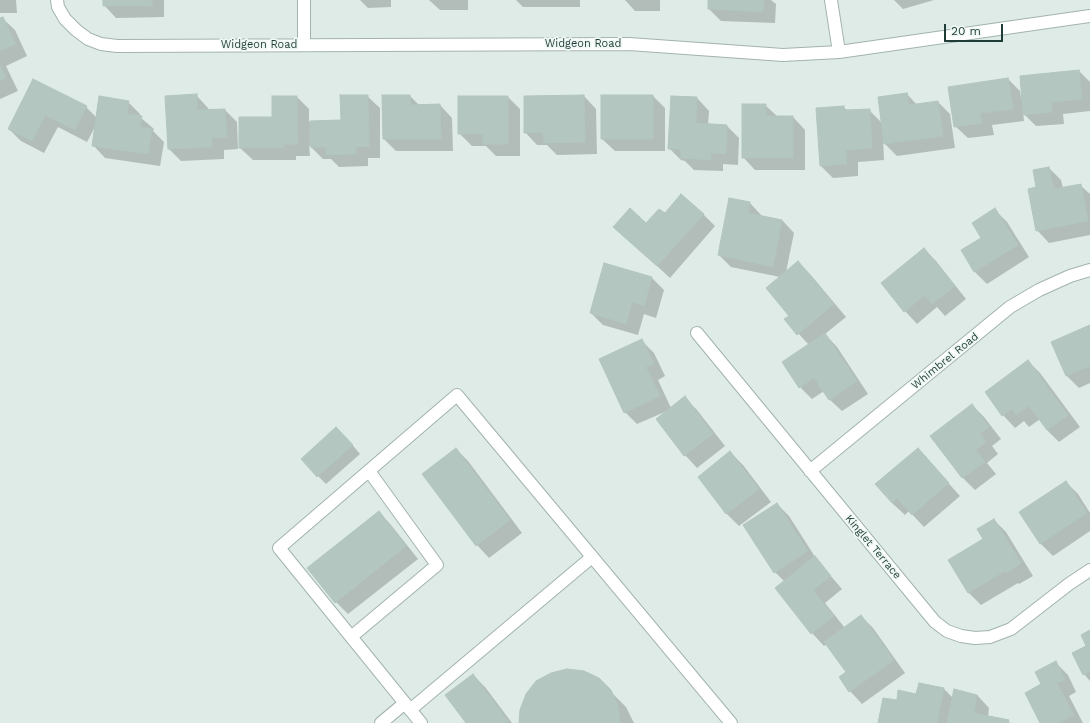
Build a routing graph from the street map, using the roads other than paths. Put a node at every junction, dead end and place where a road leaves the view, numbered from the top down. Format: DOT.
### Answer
graph roads {
  1 [pos="57,0"];
  2 [pos="304,0"];
  3 [pos="831,0"];
  4 [pos="1090,16"];
  5 [pos="304,45"];
  6 [pos="840,52"];
  7 [pos="1090,270"];
  8 [pos="697,333"];
  9 [pos="368,471"];
  10 [pos="810,471"];
  11 [pos="592,558"];
  12 [pos="1090,570"];
  13 [pos="351,637"];
  14 [pos="408,707"];
  15 [pos="381,723"];
  16 [pos="421,723"];
  17 [pos="731,723"];
  1 -- 5 [label="street, Widgeon Road"];
  2 -- 5 [label="street"];
  3 -- 6 [label="street"];
  4 -- 6 [label="street, Widgeon Road"];
  5 -- 6 [label="street, Widgeon Road"];
  7 -- 10 [label="street, Whimbrel Road"];
  8 -- 10 [label="street, Kinglet Terrace"];
  9 -- 11 [label="street"];
  9 -- 13 [label="street"];
  9 -- 13 [label="street"];
  10 -- 12 [label="street, Kinglet Terrace"];
  11 -- 14 [label="street"];
  11 -- 17 [label="street"];
  13 -- 14 [label="street"];
  14 -- 15 [label="street"];
  14 -- 16 [label="street"];
}
